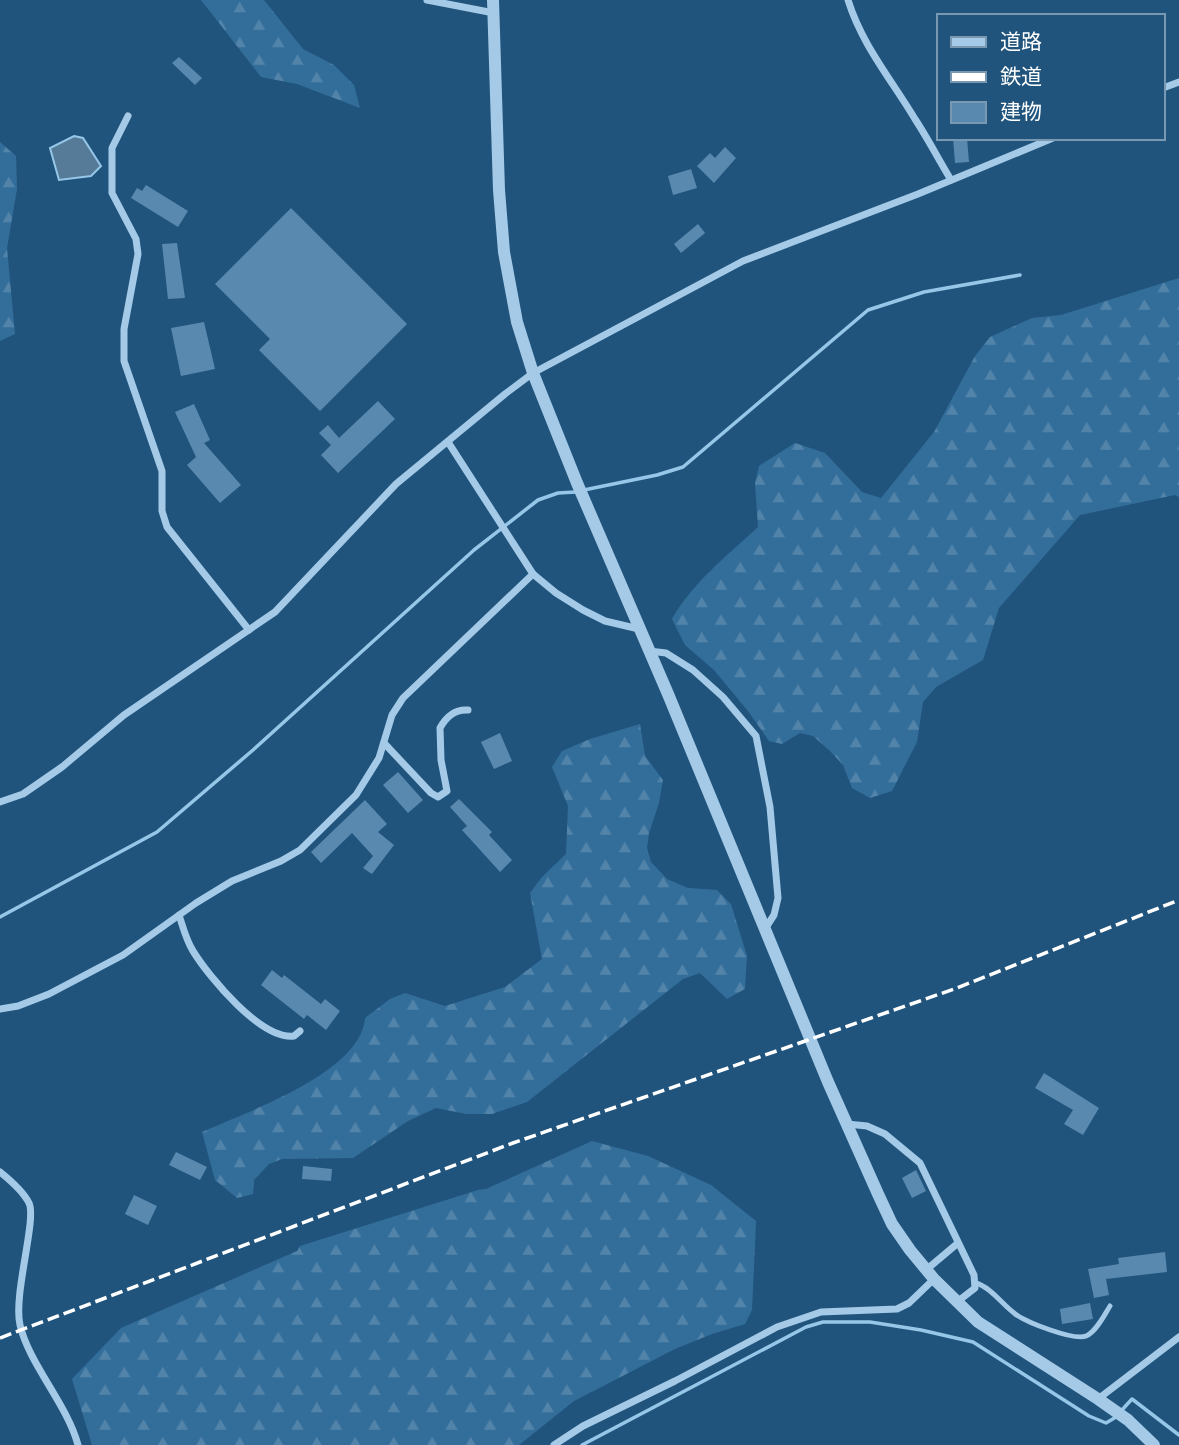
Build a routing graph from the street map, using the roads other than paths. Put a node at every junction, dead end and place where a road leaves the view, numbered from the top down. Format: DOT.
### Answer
graph roads {
  1 [pos="427,0"];
  2 [pos="848,0"];
  3 [pos="494,6"];
  4 [pos="128,117"];
  5 [pos="1048,140"];
  6 [pos="951,180"];
  7 [pos="533,373"];
  8 [pos="448,442"];
  9 [pos="533,574"];
  10 [pos="640,629"];
  11 [pos="249,630"];
  12 [pos="649,651"];
  13 [pos="468,710"];
  14 [pos="384,743"];
  15 [pos="0,802"];
  16 [pos="179,915"];
  17 [pos="765,929"];
  18 [pos="0,1009"];
  19 [pos="300,1031"];
  20 [pos="847,1124"];
  21 [pos="0,1172"];
  22 [pos="958,1243"];
  23 [pos="930,1274"];
  24 [pos="975,1283"];
  25 [pos="957,1302"];
  26 [pos="1110,1306"];
  27 [pos="1179,1337"];
  28 [pos="1098,1399"];
  29 [pos="78,1445"];
  30 [pos="554,1445"];
  31 [pos="1154,1445"];
  1 -- 3 [label="street"];
  2 -- 6 [label="street"];
  3 -- 7 [label="street"];
  4 -- 11 [label="street"];
  5 -- 6 [label="street"];
  6 -- 7 [label="street"];
  7 -- 8 [label="street"];
  7 -- 10 [label="street"];
  8 -- 9 [label="street"];
  8 -- 11 [label="street"];
  9 -- 10 [label="street"];
  9 -- 14 [label="street"];
  10 -- 12 [label="street"];
  11 -- 15 [label="street"];
  12 -- 17 [label="street"];
  12 -- 17 [label="street"];
  13 -- 14 [label="street"];
  14 -- 16 [label="street"];
  16 -- 18 [label="street"];
  16 -- 19 [label="street"];
  17 -- 20 [label="street"];
  20 -- 22 [label="street"];
  20 -- 23 [label="street"];
  21 -- 29 [label="street"];
  22 -- 23 [label="street"];
  22 -- 24 [label="street"];
  23 -- 25 [label="street"];
  23 -- 30 [label="street"];
  24 -- 25 [label="street"];
  24 -- 26 [label="lane"];
  25 -- 28 [label="street"];
  27 -- 28 [label="street"];
  28 -- 31 [label="street"];
}
